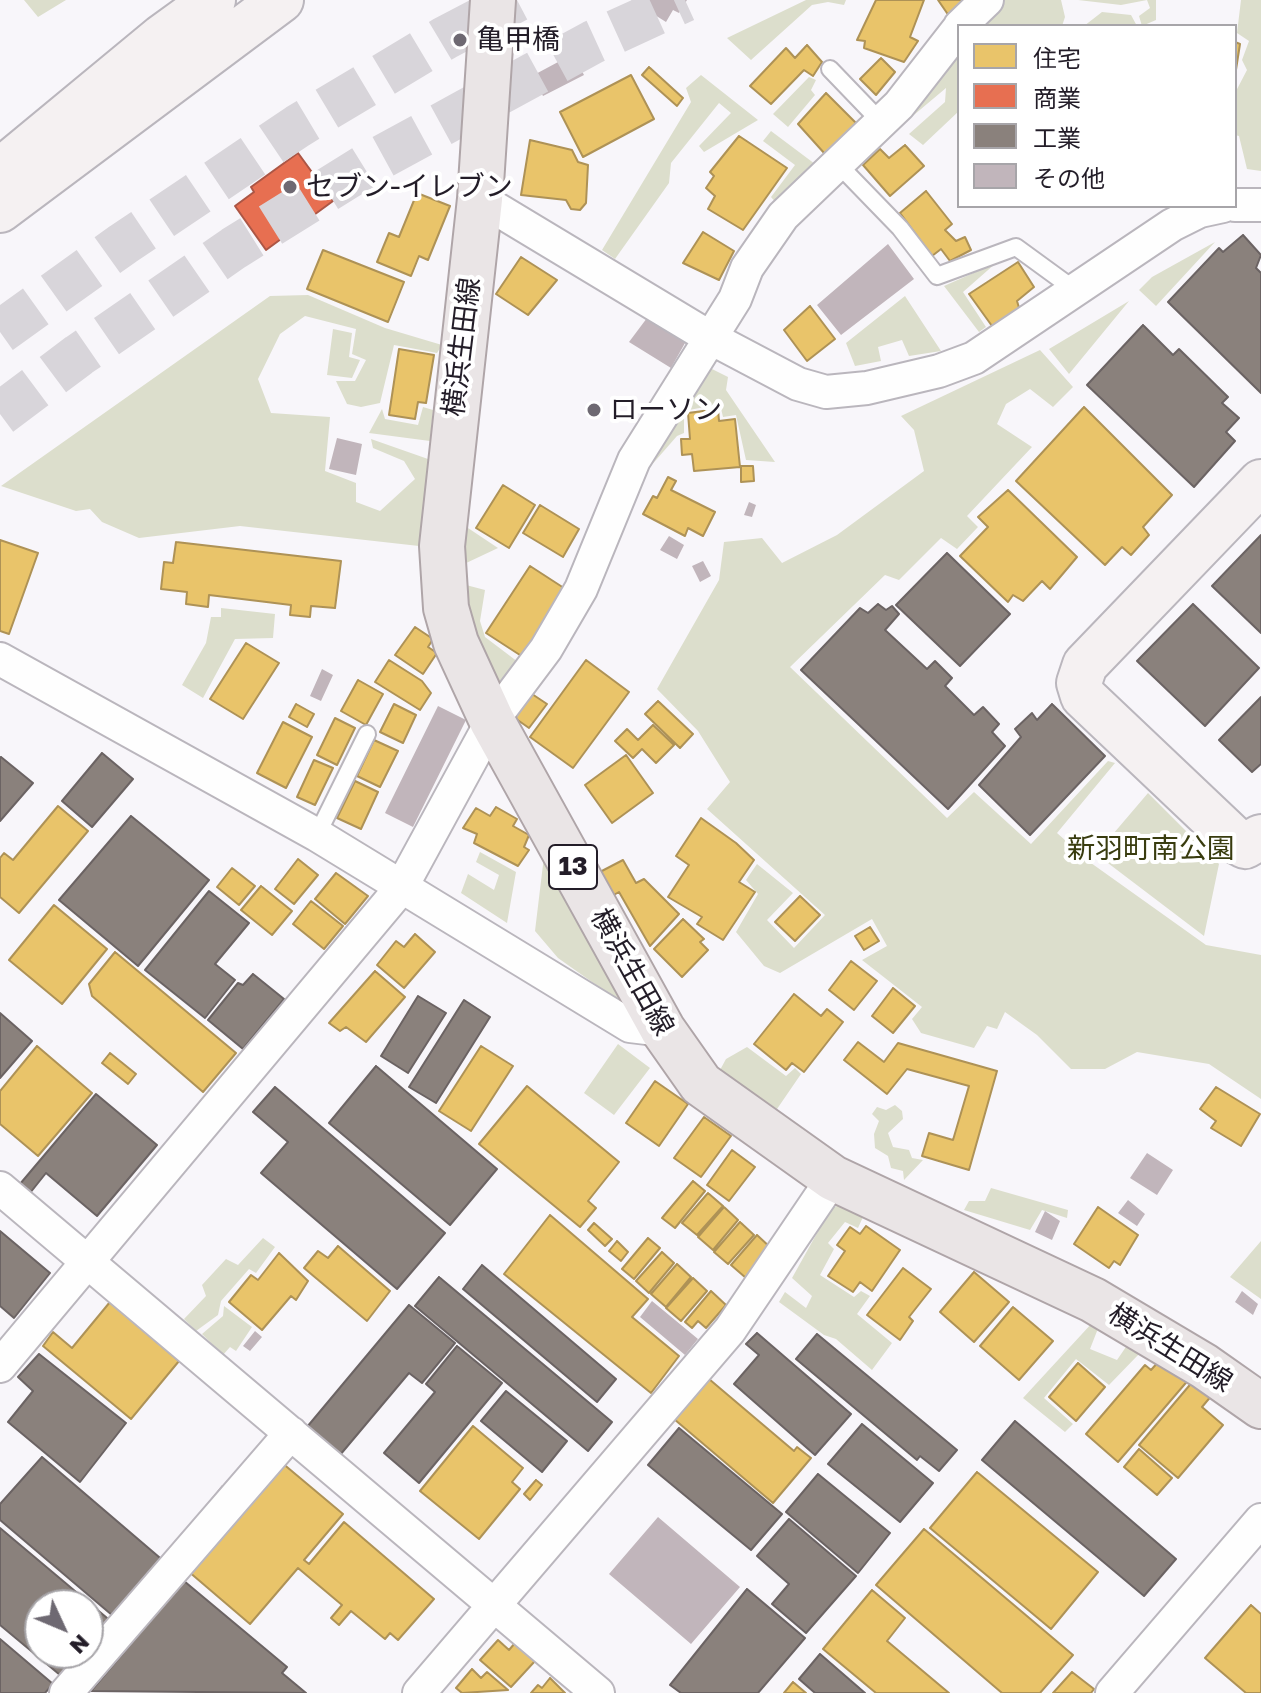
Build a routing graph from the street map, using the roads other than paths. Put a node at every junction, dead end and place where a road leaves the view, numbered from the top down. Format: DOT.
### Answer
graph roads {
  1 [pos="213,0"];
  2 [pos="281,0"];
  3 [pos="493,0"];
  4 [pos="987,0"];
  5 [pos="963,24"];
  6 [pos="957,31"];
  7 [pos="830,69"];
  8 [pos="881,122"];
  9 [pos="836,162"];
  10 [pos="8,186"];
  11 [pos="480,199"];
  12 [pos="1237,205"];
  13 [pos="1261,205"];
  14 [pos="1214,208"];
  15 [pos="0,221"];
  16 [pos="1075,290"];
  17 [pos="709,337"];
  18 [pos="1261,482"];
  19 [pos="0,659"];
  20 [pos="492,721"];
  21 [pos="367,734"];
  22 [pos="317,835"];
  23 [pos="1261,837"];
  24 [pos="401,888"];
  25 [pos="663,1030"];
  26 [pos="833,1178"];
  27 [pos="0,1188"];
  28 [pos="87,1262"];
  29 [pos="0,1366"];
  30 [pos="1261,1406"];
  31 [pos="291,1433"];
  32 [pos="1261,1520"];
  33 [pos="493,1605"];
  34 [pos="66,1693"];
  35 [pos="419,1693"];
  36 [pos="598,1693"];
  37 [pos="1112,1693"];
  1 -- 10 [label="street"];
  2 -- 10 [label="street"];
  3 -- 11 [label="main road, 横浜生田線 / 13"];
  4 -- 5 [label="street"];
  6 -- 8 [label="street"];
  7 -- 8 [label="lane"];
  8 -- 9 [label="street"];
  9 -- 16 [label="lane"];
  9 -- 17 [label="street"];
  10 -- 15 [label="street"];
  11 -- 17 [label="street"];
  11 -- 20 [label="main road, 横浜生田線 / 13"];
  12 -- 13 [label="street"];
  14 -- 16 [label="street"];
  16 -- 17 [label="street"];
  17 -- 20 [label="street"];
  18 -- 23 [label="street"];
  19 -- 22 [label="street"];
  20 -- 24 [label="street"];
  20 -- 25 [label="main road, 横浜生田線 / 13"];
  21 -- 22 [label="lane"];
  22 -- 24 [label="street"];
  24 -- 25 [label="street"];
  24 -- 28 [label="street"];
  25 -- 26 [label="main road, 横浜生田線 / 13"];
  26 -- 30 [label="main road, 横浜生田線 / 13"];
  26 -- 33 [label="street"];
  27 -- 28 [label="street"];
  28 -- 29 [label="street"];
  28 -- 31 [label="street"];
  31 -- 33 [label="street"];
  31 -- 34 [label="street"];
  32 -- 37 [label="street"];
  33 -- 35 [label="street"];
  33 -- 36 [label="street"];
}
